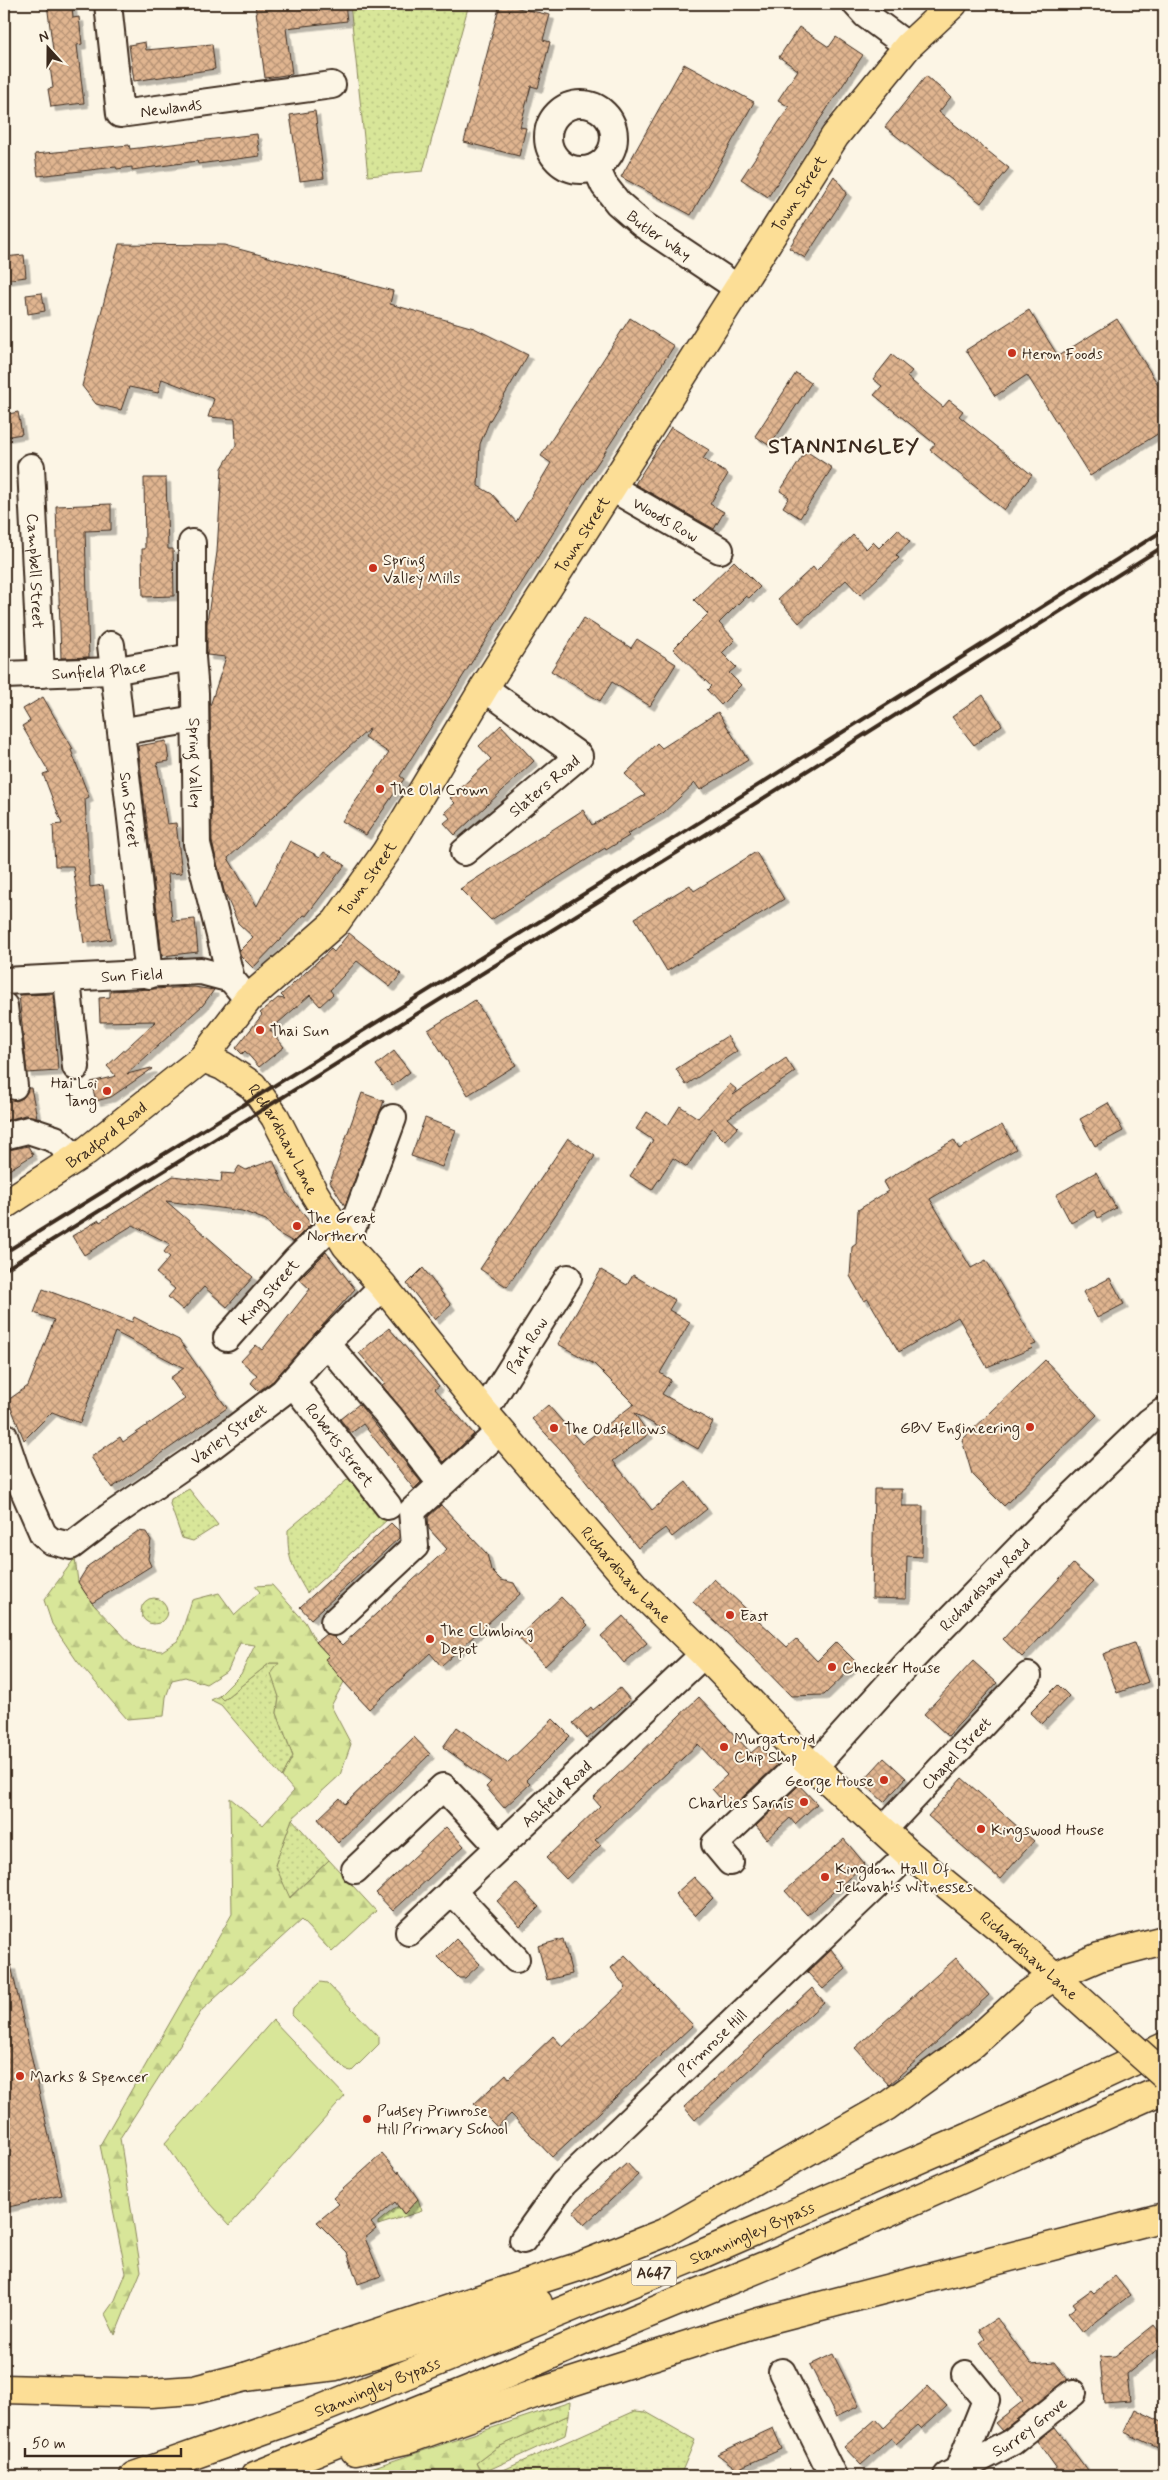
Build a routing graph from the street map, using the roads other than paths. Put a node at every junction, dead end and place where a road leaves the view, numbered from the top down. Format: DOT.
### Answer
graph roads {
  1 [pos="108,4"];
  2 [pos="856,4"];
  3 [pos="952,4"];
  4 [pos="908,46"];
  5 [pos="332,85"];
  6 [pos="596,167"];
  7 [pos="738,288"];
  8 [pos="31,467"];
  9 [pos="612,488"];
  10 [pos="192,544"];
  11 [pos="720,550"];
  12 [pos="111,645"];
  13 [pos="192,657"];
  14 [pos="112,671"];
  15 [pos="40,674"];
  16 [pos="4,675"];
  17 [pos="484,688"];
  18 [pos="195,719"];
  19 [pos="136,729"];
  20 [pos="464,852"];
  21 [pos="149,975"];
  22 [pos="67,980"];
  23 [pos="4,981"];
  24 [pos="240,989"];
  25 [pos="4,1006"];
  26 [pos="203,1058"];
  27 [pos="76,1067"];
  28 [pos="14,1086"];
  29 [pos="393,1118"];
  30 [pos="4,1136"];
  31 [pos="76,1158"];
  32 [pos="4,1205"];
  33 [pos="340,1234"];
  34 [pos="568,1278"];
  35 [pos="383,1286"];
  36 [pos="226,1338"];
  37 [pos="326,1343"];
  38 [pos="292,1382"];
  39 [pos="1164,1410"];
  40 [pos="492,1421"];
  41 [pos="4,1436"];
  42 [pos="432,1472"];
  43 [pos="388,1506"];
  44 [pos="334,1622"];
  45 [pos="704,1654"];
  46 [pos="1028,1676"];
  47 [pos="809,1763"];
  48 [pos="883,1830"];
  49 [pos="499,1846"];
  50 [pos="909,1854"];
  51 [pos="730,1862"];
  52 [pos="355,1870"];
  53 [pos="452,1891"];
  54 [pos="409,1932"];
  55 [pos="1164,1940"];
  56 [pos="516,1959"];
  57 [pos="1053,1977"];
  58 [pos="1164,2047"];
  59 [pos="1164,2075"];
  60 [pos="1164,2090"];
  61 [pos="1164,2217"];
  62 [pos="523,2240"];
  63 [pos="695,2257"];
  64 [pos="782,2372"];
  65 [pos="965,2374"];
  66 [pos="245,2377"];
  67 [pos="4,2389"];
  68 [pos="1073,2393"];
  69 [pos="281,2467"];
  70 [pos="952,2473"];
  71 [pos="134,2476"];
  72 [pos="256,2476"];
  73 [pos="832,2476"];
  1 -- 5 [label="street, Newlands"];
  2 -- 4 [label="street"];
  3 -- 4 [label="main road, Town Street"];
  4 -- 7 [label="main road, Town Street"];
  6 -- 7 [label="street, Butler Way"];
  7 -- 9 [label="main road, Town Street"];
  8 -- 15 [label="street, Campbell Street"];
  9 -- 11 [label="street, Woods Row"];
  9 -- 17 [label="main road, Town Street"];
  10 -- 13 [label="street, Spring Valley"];
  12 -- 14 [label="street, Sun Street"];
  13 -- 14 [label="street, Sunfield Place"];
  13 -- 18 [label="street, Spring Valley"];
  14 -- 15 [label="street, Sunfield Place"];
  14 -- 21 [label="street, Sun Street"];
  15 -- 16 [label="street, Sunfield Place"];
  17 -- 20 [label="street, Slaters Road"];
  17 -- 24 [label="main road, Town Street"];
  18 -- 19 [label="street"];
  18 -- 24 [label="street, Spring Valley"];
  21 -- 22 [label="street, Sun Field"];
  21 -- 24 [label="street, Sun Field"];
  22 -- 23 [label="street, Sun Field"];
  22 -- 27 [label="street"];
  24 -- 26 [label="main road, Town Street"];
  25 -- 28 [label="street"];
  26 -- 31 [label="main road, Bradford Road"];
  26 -- 33 [label="main road, Richardshaw Lane"];
  29 -- 33 [label="street"];
  30 -- 31 [label="street"];
  31 -- 32 [label="main road, Bradford Road"];
  33 -- 35 [label="main road, Richardshaw Lane"];
  33 -- 36 [label="street, King Street"];
  34 -- 40 [label="street, Park Row"];
  35 -- 37 [label="street, Varley Street"];
  35 -- 40 [label="main road, Richardshaw Lane"];
  37 -- 38 [label="street, Varley Street"];
  37 -- 42 [label="street"];
  38 -- 41 [label="street, Varley Street"];
  38 -- 43 [label="street, Roberts Street"];
  39 -- 47 [label="street, Richardshaw Road"];
  40 -- 44 [label="street, Park Row"];
  40 -- 45 [label="main road, Richardshaw Lane"];
  45 -- 47 [label="main road, Richardshaw Lane"];
  45 -- 49 [label="street, Ashfield Road"];
  46 -- 48 [label="street, Chapel Street"];
  47 -- 48 [label="main road, Richardshaw Lane"];
  47 -- 51 [label="street, Richardshaw Road"];
  48 -- 50 [label="main road, Richardshaw Lane"];
  49 -- 52 [label="street"];
  49 -- 53 [label="street, Ashfield Road"];
  50 -- 57 [label="main road, Richardshaw Lane"];
  50 -- 62 [label="street, Primrose Hill"];
  53 -- 54 [label="street, Ashfield Road"];
  53 -- 56 [label="street"];
  55 -- 57 [label="main road"];
  57 -- 59 [label="main road, Richardshaw Lane, bridge"];
  57 -- 66 [label="main road"];
  58 -- 63 [label="main road, Stanningley Bypass / A647"];
  60 -- 69 [label="main road, A647"];
  61 -- 69 [label="main road"];
  63 -- 66 [label="main road, A647"];
  63 -- 71 [label="main road, Stanningley Bypass / A647"];
  64 -- 73 [label="street"];
  65 -- 70 [label="street, Surrey Grove"];
  66 -- 67 [label="main road"];
  68 -- 70 [label="street, Surrey Grove"];
  69 -- 72 [label="main road, A647"];
}
